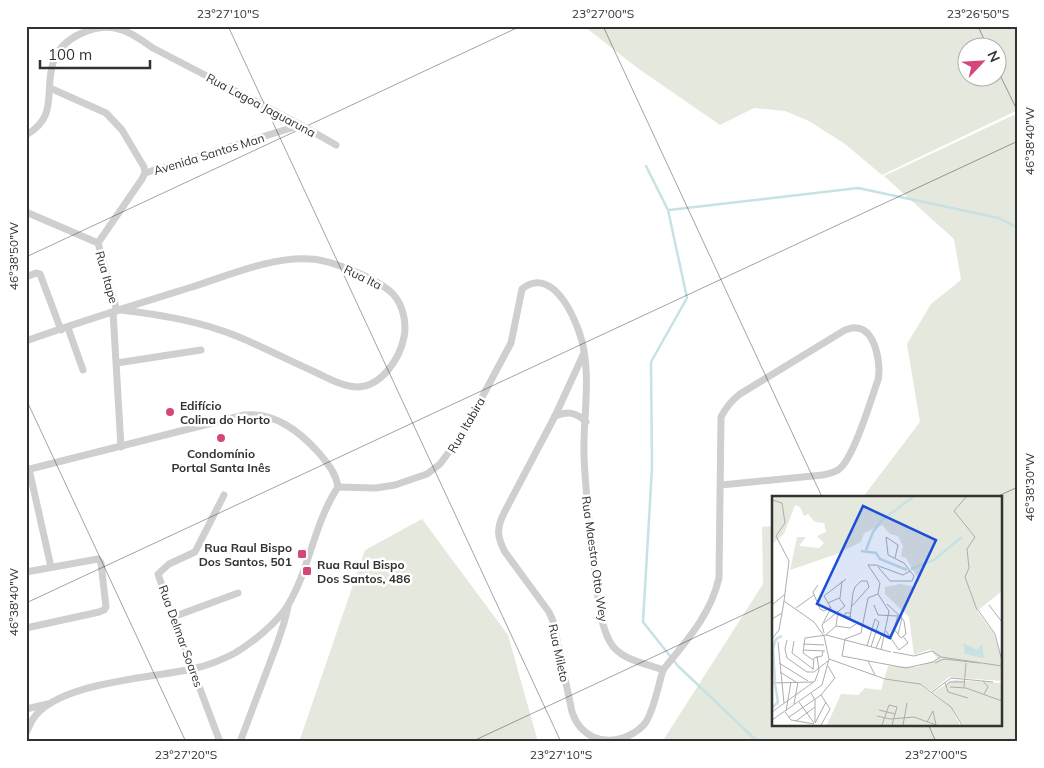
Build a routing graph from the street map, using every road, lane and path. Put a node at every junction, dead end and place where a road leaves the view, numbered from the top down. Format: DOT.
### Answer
graph roads {
  1 [pos="50,88"];
  2 [pos="300,125"];
  3 [pos="26,126"];
  4 [pos="34,131"];
  5 [pos="26,135"];
  6 [pos="336,145"];
  7 [pos="145,174"];
  8 [pos="26,212"];
  9 [pos="98,243"];
  10 [pos="26,277"];
  11 [pos="547,285"];
  12 [pos="117,311"];
  13 [pos="65,329"];
  14 [pos="27,340"];
  15 [pos="201,350"];
  16 [pos="585,352"];
  17 [pos="117,363"];
  18 [pos="83,370"];
  19 [pos="555,416"];
  20 [pos="586,422"];
  21 [pos="121,446"];
  22 [pos="28,470"];
  23 [pos="721,486"];
  24 [pos="338,487"];
  25 [pos="224,495"];
  26 [pos="51,567"];
  27 [pos="26,572"];
  28 [pos="238,593"];
  29 [pos="288,606"];
  30 [pos="173,617"];
  31 [pos="26,628"];
  32 [pos="194,669"];
  33 [pos="663,670"];
  34 [pos="51,703"];
  35 [pos="26,709"];
  36 [pos="26,733"];
  37 [pos="220,742"];
  38 [pos="240,742"];
  1 -- 2 [label="street, Rua Lagoa Jaguaruna"];
  1 -- 4 [label="street, Rua Lagoa Jaguaruna"];
  1 -- 7 [label="street"];
  2 -- 6 [label="street, Rua Lagoa Jaguaruna"];
  2 -- 7 [label="street, Avenida Santos Man"];
  3 -- 4 [label="street"];
  4 -- 5 [label="street"];
  7 -- 9 [label="street"];
  8 -- 9 [label="street"];
  9 -- 12 [label="street, Rua Itape"];
  10 -- 13 [label="street"];
  11 -- 16 [label="street, Rua Maestro Otto Wey"];
  11 -- 24 [label="street, Rua Itabira"];
  12 -- 12 [label="street, Rua Ita"];
  12 -- 13 [label="street, Rua Ita"];
  12 -- 17 [label="street, Rua Itape"];
  13 -- 14 [label="street, Rua Ita"];
  13 -- 18 [label="street"];
  15 -- 17 [label="street"];
  16 -- 19 [label="street, Rua Mileto"];
  16 -- 20 [label="street, Rua Maestro Otto Wey"];
  17 -- 21 [label="street, Rua Itape"];
  19 -- 20 [label="street"];
  19 -- 33 [label="street, Rua Mileto"];
  20 -- 33 [label="street, Rua Maestro Otto Wey"];
  21 -- 22 [label="street"];
  21 -- 24 [label="street"];
  22 -- 26 [label="street"];
  23 -- 23 [label="street"];
  23 -- 33 [label="street"];
  24 -- 29 [label="street"];
  25 -- 30 [label="street, Rua Delmar Soares"];
  26 -- 27 [label="street"];
  26 -- 31 [label="street"];
  28 -- 30 [label="street"];
  29 -- 32 [label="street"];
  29 -- 38 [label="street"];
  30 -- 32 [label="street, Rua Delmar Soares"];
  32 -- 34 [label="street"];
  32 -- 37 [label="street, Rua Delmar Soares"];
  34 -- 35 [label="street"];
  34 -- 36 [label="street"];
}
